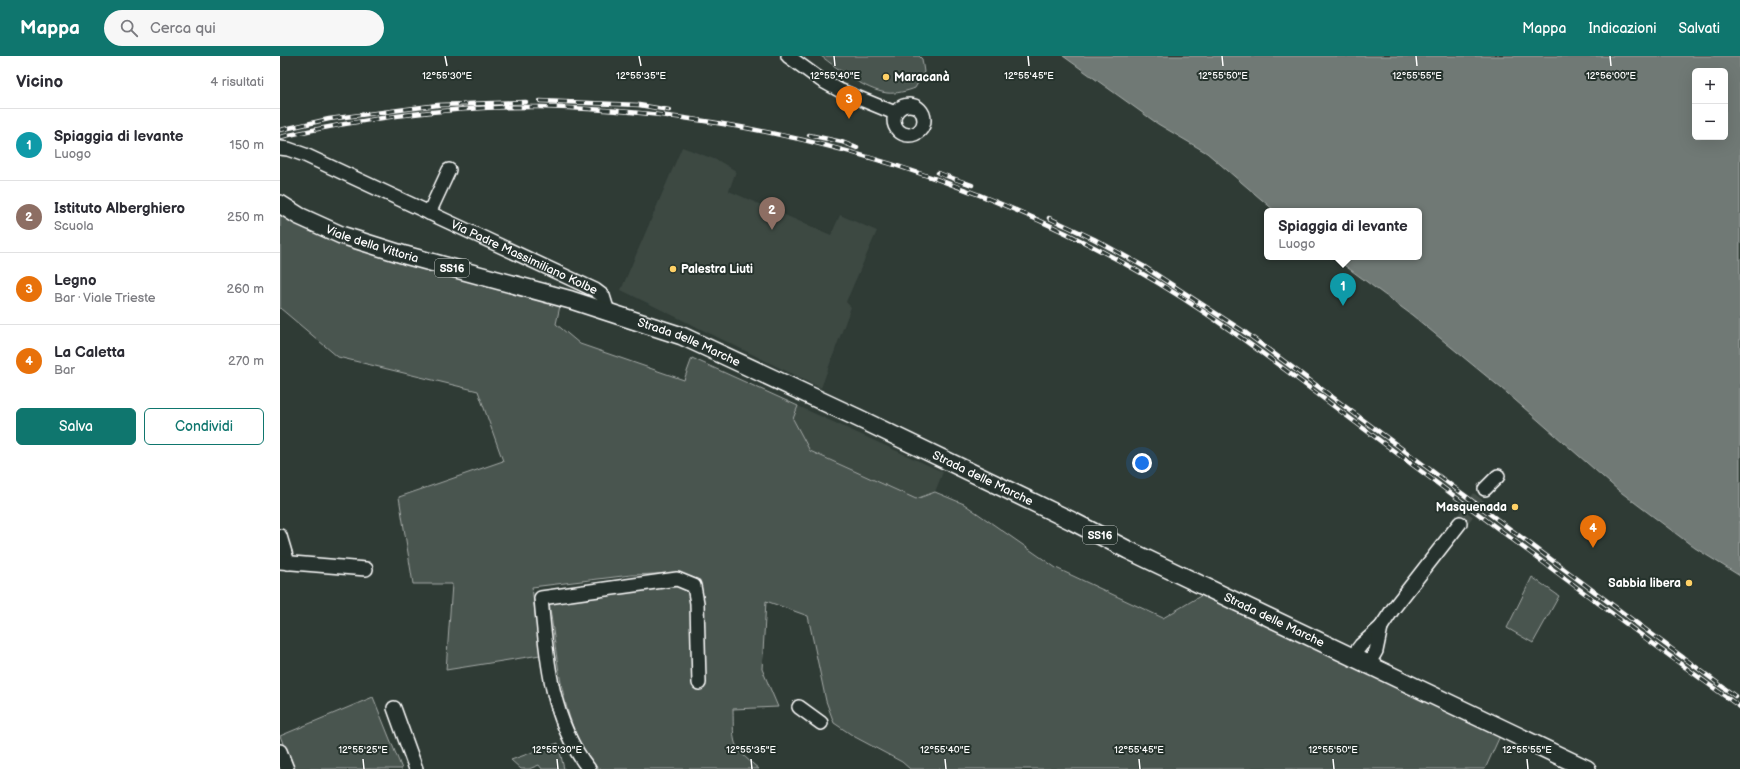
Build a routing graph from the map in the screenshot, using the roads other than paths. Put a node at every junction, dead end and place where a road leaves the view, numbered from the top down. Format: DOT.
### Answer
graph roads {
  1 [pos="788,56"];
  2 [pos="895,114"];
  3 [pos="280,148"];
  4 [pos="449,170"];
  5 [pos="280,204"];
  6 [pos="429,213"];
  7 [pos="608,312"];
  8 [pos="1498,476"];
  9 [pos="1485,489"];
  10 [pos="1460,523"];
  11 [pos="280,536"];
  12 [pos="284,563"];
  13 [pos="366,569"];
  14 [pos="1381,628"];
  15 [pos="1352,657"];
  16 [pos="1368,665"];
  17 [pos="699,683"];
  18 [pos="799,707"];
  19 [pos="394,708"];
  20 [pos="821,723"];
  21 [pos="280,751"];
  22 [pos="287,769"];
  23 [pos="416,769"];
  24 [pos="589,769"];
  25 [pos="1587,769"];
  1 -- 2 [label="street"];
  3 -- 6 [label="street, Via Padre Massimiliano Kolbe"];
  4 -- 6 [label="street"];
  5 -- 7 [label="main road, Viale della Vittoria / SS16"];
  6 -- 7 [label="street, Via Padre Massimiliano Kolbe"];
  7 -- 15 [label="main road, Strada delle Marche / SS16"];
  8 -- 9 [label="street"];
  10 -- 14 [label="street"];
  11 -- 12 [label="street"];
  12 -- 13 [label="street"];
  14 -- 15 [label="street"];
  14 -- 16 [label="street"];
  15 -- 16 [label="main road, Strada delle Marche / SS16"];
  16 -- 25 [label="main road, Strada delle Marche / SS16"];
  17 -- 24 [label="street"];
  18 -- 20 [label="street"];
  19 -- 23 [label="street"];
  21 -- 22 [label="street"];
}
